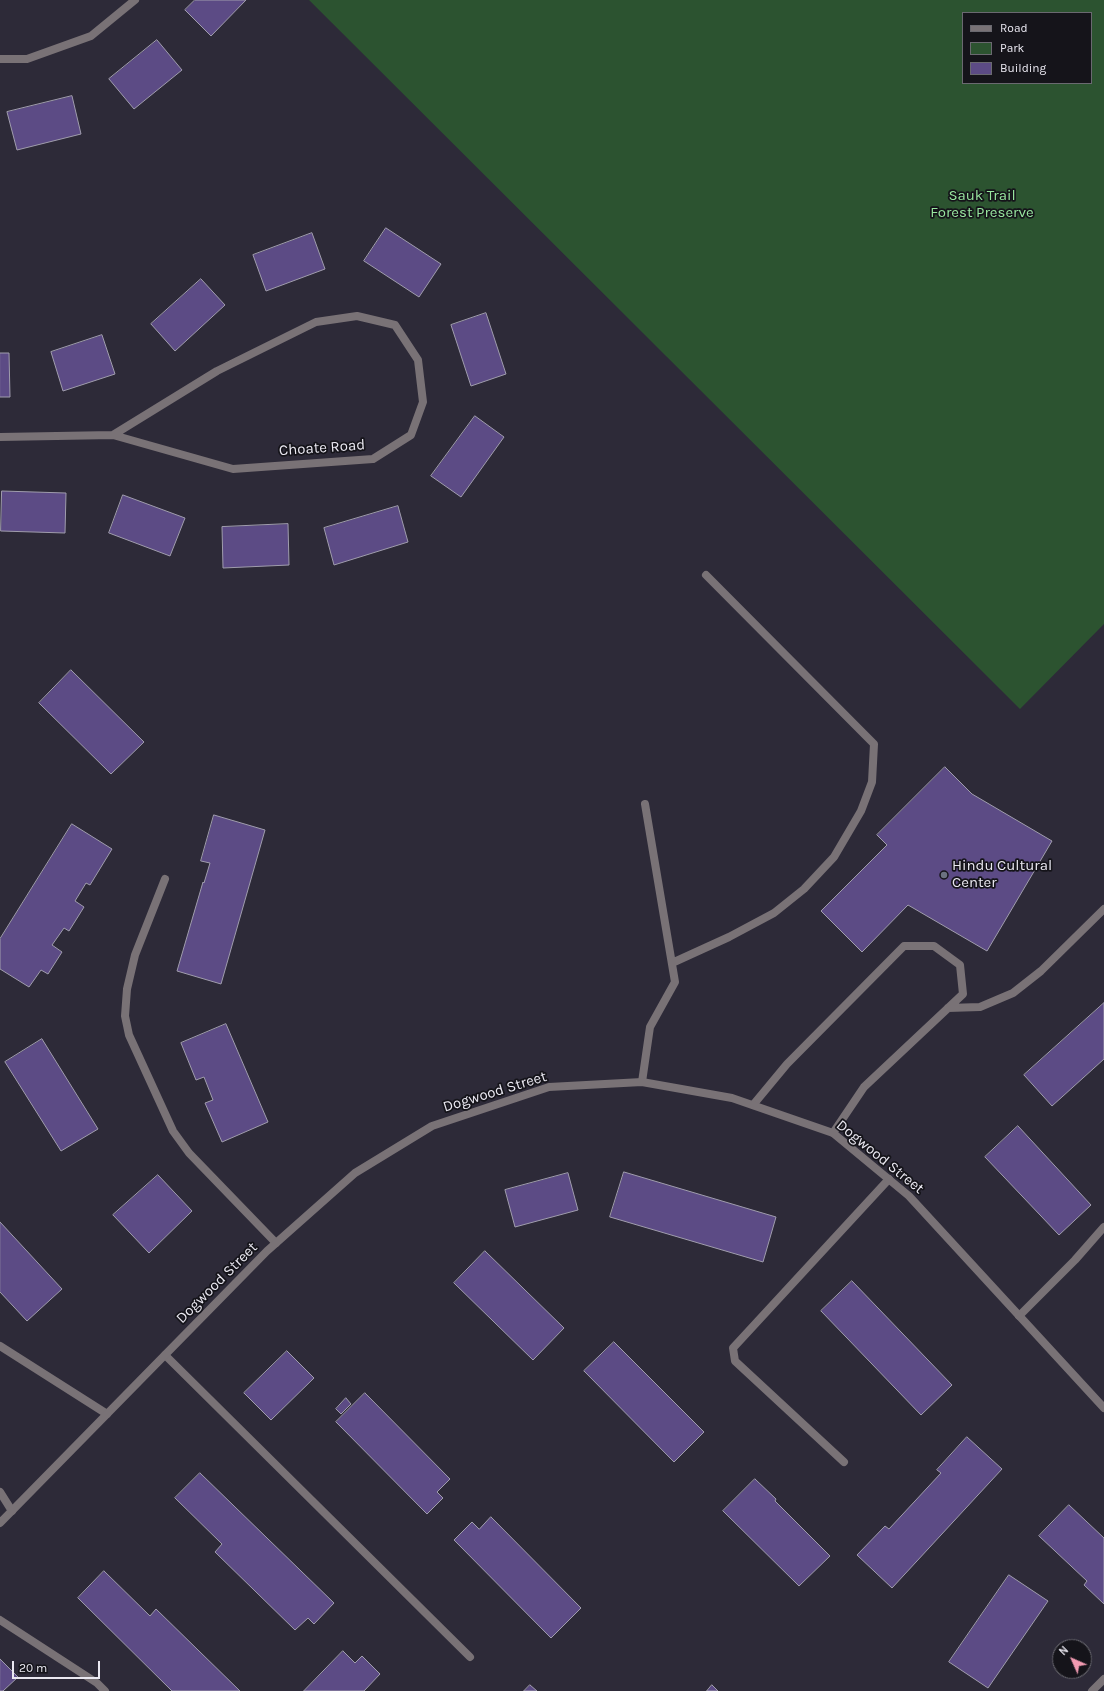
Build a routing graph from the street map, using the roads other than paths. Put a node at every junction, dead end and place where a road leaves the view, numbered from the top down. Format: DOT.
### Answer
graph roads {
  1 [pos="135,0"];
  2 [pos="0,59"];
  3 [pos="113,435"];
  4 [pos="0,437"];
  5 [pos="706,575"];
  6 [pos="645,804"];
  7 [pos="165,879"];
  8 [pos="1104,909"];
  9 [pos="672,963"];
  10 [pos="948,1008"];
  11 [pos="642,1082"];
  12 [pos="753,1106"];
  13 [pos="833,1134"];
  14 [pos="889,1180"];
  15 [pos="1104,1227"];
  16 [pos="276,1243"];
  17 [pos="1019,1316"];
  18 [pos="0,1346"];
  19 [pos="165,1355"];
  20 [pos="1104,1408"];
  21 [pos="107,1414"];
  22 [pos="844,1462"];
  23 [pos="0,1492"];
  24 [pos="12,1511"];
  25 [pos="0,1523"];
  26 [pos="0,1620"];
  27 [pos="470,1657"];
  28 [pos="1104,1679"];
  29 [pos="104,1691"];
  30 [pos="1092,1691"];
  1 -- 2 [label="street"];
  3 -- 3 [label="street, Choate Road"];
  3 -- 4 [label="street, Choate Road"];
  5 -- 9 [label="street"];
  6 -- 9 [label="street"];
  7 -- 16 [label="street"];
  8 -- 10 [label="street"];
  9 -- 11 [label="street"];
  10 -- 12 [label="street"];
  10 -- 13 [label="street"];
  11 -- 12 [label="street, Dogwood Street"];
  11 -- 16 [label="street, Dogwood Street"];
  12 -- 13 [label="street, Dogwood Street"];
  13 -- 14 [label="street, Dogwood Street"];
  14 -- 17 [label="street, Dogwood Street"];
  14 -- 22 [label="street"];
  15 -- 17 [label="street"];
  16 -- 19 [label="street, Dogwood Street"];
  17 -- 20 [label="street, Dogwood Street"];
  18 -- 21 [label="street"];
  19 -- 21 [label="street, Dogwood Street"];
  19 -- 27 [label="street"];
  21 -- 24 [label="street, Dogwood Street"];
  23 -- 24 [label="street"];
  24 -- 25 [label="street, Dogwood Street"];
  26 -- 29 [label="street"];
  28 -- 30 [label="street"];
}
